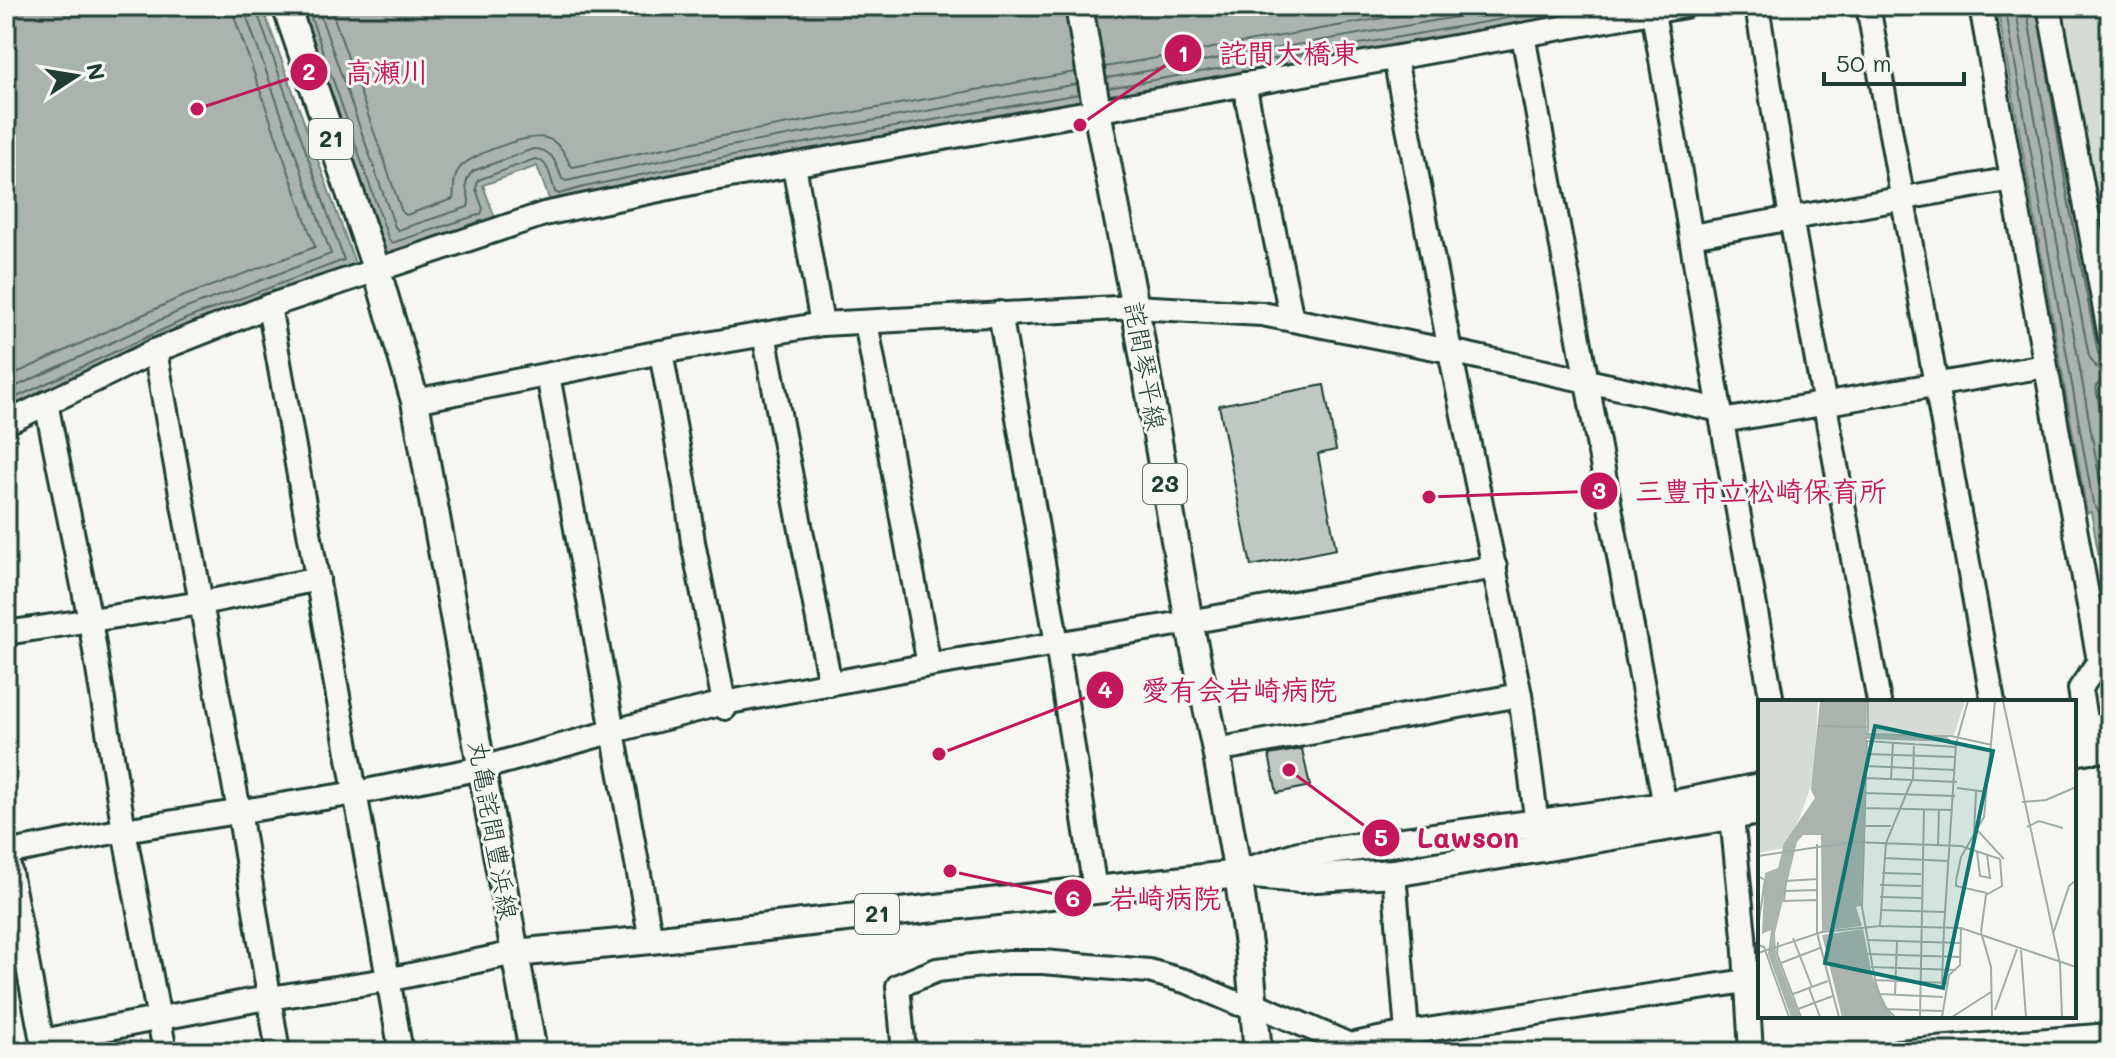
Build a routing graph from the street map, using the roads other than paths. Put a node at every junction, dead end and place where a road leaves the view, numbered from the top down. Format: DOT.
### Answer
graph roads {
  1 [pos="286,6"];
  2 [pos="1079,6"];
  3 [pos="1685,6"];
  4 [pos="1757,6"];
  5 [pos="1868,6"];
  6 [pos="1981,6"];
  7 [pos="2049,6"];
  8 [pos="1653,12"];
  9 [pos="1523,35"];
  10 [pos="1395,58"];
  11 [pos="1244,84"];
  12 [pos="1096,103"];
  13 [pos="794,165"];
  14 [pos="2012,179"];
  15 [pos="1903,199"];
  16 [pos="1791,218"];
  17 [pos="1691,236"];
  18 [pos="377,271"];
  19 [pos="269,306"];
  20 [pos="1135,307"];
  21 [pos="1000,313"];
  22 [pos="1292,320"];
  23 [pos="866,322"];
  24 [pos="822,324"];
  25 [pos="764,334"];
  26 [pos="2110,337"];
  27 [pos="155,351"];
  28 [pos="1450,351"];
  29 [pos="661,352"];
  30 [pos="2045,366"];
  31 [pos="548,375"];
  32 [pos="1587,382"];
  33 [pos="1936,385"];
  34 [pos="415,401"];
  35 [pos="46,403"];
  36 [pos="1823,404"];
  37 [pos="1721,415"];
  38 [pos="6,423"];
  39 [pos="1495,567"];
  40 [pos="318,579"];
  41 [pos="202,603"];
  42 [pos="90,620"];
  43 [pos="1189,622"];
  44 [pos="6,633"];
  45 [pos="1057,644"];
  46 [pos="929,665"];
  47 [pos="830,684"];
  48 [pos="1520,695"];
  49 [pos="1772,700"];
  50 [pos="1879,700"];
  51 [pos="1993,700"];
  52 [pos="725,705"];
  53 [pos="614,731"];
  54 [pos="2091,740"];
  55 [pos="1216,750"];
  56 [pos="482,768"];
  57 [pos="1758,787"];
  58 [pos="356,793"];
  59 [pos="1665,806"];
  60 [pos="239,811"];
  61 [pos="1758,811"];
  62 [pos="1732,817"];
  63 [pos="1537,824"];
  64 [pos="124,830"];
  65 [pos="6,852"];
  66 [pos="1394,873"];
  67 [pos="1238,874"];
  68 [pos="1095,890"];
  69 [pos="651,940"];
  70 [pos="515,953"];
  71 [pos="387,980"];
  72 [pos="1746,981"];
  73 [pos="269,998"];
  74 [pos="1253,1003"];
  75 [pos="158,1020"];
  76 [pos="1407,1033"];
  77 [pos="2110,1035"];
  78 [pos="43,1047"];
  79 [pos="1358,1048"];
  80 [pos="165,1052"];
  81 [pos="278,1052"];
  82 [pos="401,1052"];
  83 [pos="533,1052"];
  84 [pos="904,1052"];
  85 [pos="1256,1052"];
  86 [pos="1751,1052"];
  87 [pos="1898,1052"];
  1 -- 18 [label="main road, 丸亀詫間豊浜線 / 21"];
  2 -- 12 [label="main road, 23"];
  3 -- 8 [label="street"];
  4 -- 16 [label="street"];
  5 -- 15 [label="street"];
  6 -- 14 [label="street"];
  7 -- 26 [label="street"];
  8 -- 9 [label="street"];
  8 -- 17 [label="street"];
  9 -- 10 [label="street"];
  9 -- 32 [label="street"];
  10 -- 11 [label="street"];
  10 -- 28 [label="street"];
  11 -- 12 [label="street"];
  11 -- 22 [label="street"];
  12 -- 13 [label="street"];
  12 -- 20 [label="main road, 詫間琴平線 / 23"];
  13 -- 18 [label="street"];
  13 -- 24 [label="street"];
  14 -- 15 [label="street"];
  14 -- 30 [label="street"];
  15 -- 16 [label="street"];
  15 -- 33 [label="street"];
  16 -- 17 [label="street"];
  16 -- 36 [label="street"];
  17 -- 37 [label="street"];
  18 -- 19 [label="street"];
  18 -- 34 [label="main road, 丸亀詫間豊浜線 / 21"];
  19 -- 27 [label="street"];
  19 -- 40 [label="street"];
  20 -- 21 [label="street"];
  20 -- 22 [label="street"];
  20 -- 43 [label="main road, 詫間琴平線 / 23"];
  21 -- 23 [label="street"];
  21 -- 45 [label="street"];
  22 -- 28 [label="street"];
  23 -- 24 [label="street"];
  23 -- 46 [label="street"];
  24 -- 25 [label="street"];
  25 -- 29 [label="street"];
  25 -- 47 [label="street"];
  27 -- 35 [label="street"];
  27 -- 41 [label="street"];
  28 -- 32 [label="street"];
  28 -- 39 [label="street"];
  29 -- 31 [label="street"];
  29 -- 52 [label="street"];
  30 -- 33 [label="street"];
  30 -- 54 [label="street"];
  31 -- 34 [label="street"];
  31 -- 53 [label="street"];
  32 -- 37 [label="street"];
  32 -- 59 [label="street"];
  33 -- 36 [label="street"];
  33 -- 51 [label="street"];
  34 -- 56 [label="main road, 丸亀詫間豊浜線 / 21"];
  35 -- 38 [label="street"];
  35 -- 42 [label="street"];
  36 -- 37 [label="street"];
  36 -- 50 [label="street"];
  37 -- 49 [label="street"];
  39 -- 43 [label="street"];
  39 -- 48 [label="street"];
  40 -- 41 [label="street"];
  40 -- 58 [label="street"];
  41 -- 42 [label="street"];
  41 -- 60 [label="street"];
  42 -- 44 [label="street"];
  42 -- 64 [label="street"];
  43 -- 45 [label="street"];
  43 -- 55 [label="main road, 詫間琴平線 / 23"];
  45 -- 46 [label="street"];
  45 -- 68 [label="street"];
  46 -- 47 [label="street"];
  47 -- 52 [label="street"];
  48 -- 55 [label="street"];
  48 -- 63 [label="street"];
  52 -- 53 [label="street"];
  53 -- 56 [label="street"];
  53 -- 69 [label="street"];
  55 -- 67 [label="main road, 詫間琴平線 / 23"];
  56 -- 58 [label="street"];
  56 -- 70 [label="main road, 丸亀詫間豊浜線 / 21"];
  57 -- 59 [label="main road, 丸亀詫間豊浜線 / 21"];
  58 -- 60 [label="street"];
  58 -- 71 [label="street"];
  59 -- 63 [label="main road, 丸亀詫間豊浜線 / 21"];
  60 -- 64 [label="street"];
  60 -- 73 [label="street"];
  61 -- 62 [label="main road, 丸亀詫間豊浜線 / 21"];
  62 -- 66 [label="main road, 丸亀詫間豊浜線 / 21"];
  62 -- 72 [label="street"];
  63 -- 67 [label="main road, 丸亀詫間豊浜線 / 21"];
  64 -- 65 [label="street"];
  64 -- 75 [label="street"];
  65 -- 78 [label="street"];
  66 -- 67 [label="main road, 丸亀詫間豊浜線 / 21"];
  66 -- 76 [label="street"];
  67 -- 68 [label="main road, 丸亀詫間豊浜線 / 21"];
  67 -- 74 [label="main road, 詫間琴平線"];
  68 -- 69 [label="main road, 丸亀詫間豊浜線 / 21"];
  69 -- 70 [label="main road, 丸亀詫間豊浜線 / 21"];
  70 -- 71 [label="street"];
  70 -- 83 [label="main road"];
  71 -- 73 [label="street"];
  71 -- 82 [label="street"];
  72 -- 76 [label="street"];
  72 -- 86 [label="street"];
  73 -- 75 [label="street"];
  73 -- 81 [label="street"];
  74 -- 79 [label="street"];
  74 -- 84 [label="street"];
  74 -- 85 [label="main road, 詫間琴平線"];
  75 -- 78 [label="street"];
  75 -- 80 [label="street"];
  76 -- 79 [label="street"];
  77 -- 87 [label="street"];
}
